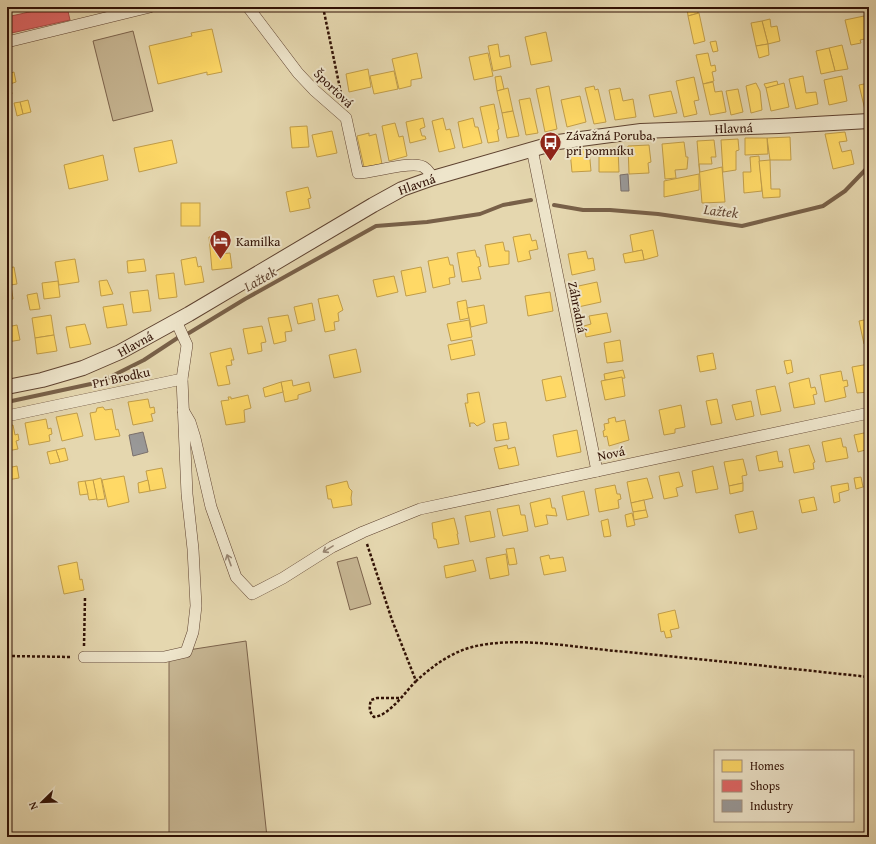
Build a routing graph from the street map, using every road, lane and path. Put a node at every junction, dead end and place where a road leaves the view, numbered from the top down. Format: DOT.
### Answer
graph roads {
  1 [pos="150,7"];
  2 [pos="248,7"];
  3 [pos="323,7"];
  4 [pos="7,42"];
  5 [pos="346,118"];
  6 [pos="869,121"];
  7 [pos="532,149"];
  8 [pos="433,178"];
  9 [pos="176,321"];
  10 [pos="182,379"];
  11 [pos="7,387"];
  12 [pos="183,410"];
  13 [pos="869,413"];
  14 [pos="7,416"];
  15 [pos="597,471"];
  16 [pos="363,532"];
  17 [pos="85,597"];
  18 [pos="7,656"];
  19 [pos="84,658"];
  20 [pos="869,677"];
  21 [pos="416,680"];
  22 [pos="399,698"];
  1 -- 4 [label="street"];
  2 -- 5 [label="street, Športová"];
  3 -- 5 [label="path"];
  5 -- 8 [label="street, Športová"];
  6 -- 7 [label="street, Hlavná"];
  7 -- 8 [label="street, Hlavná"];
  7 -- 15 [label="street, Záhradná"];
  8 -- 9 [label="street, Hlavná"];
  9 -- 10 [label="street"];
  9 -- 11 [label="street, Hlavná"];
  10 -- 12 [label="street"];
  10 -- 14 [label="street, Pri Brodku"];
  16 -- 12 [label="street, Nová, one-way"];
  12 -- 19 [label="street"];
  13 -- 15 [label="street, Nová"];
  15 -- 16 [label="street, Nová"];
  16 -- 21 [label="path"];
  17 -- 19 [label="path"];
  18 -- 19 [label="path"];
  20 -- 21 [label="path"];
  21 -- 22 [label="path"];
  22 -- 22 [label="path"];
}
